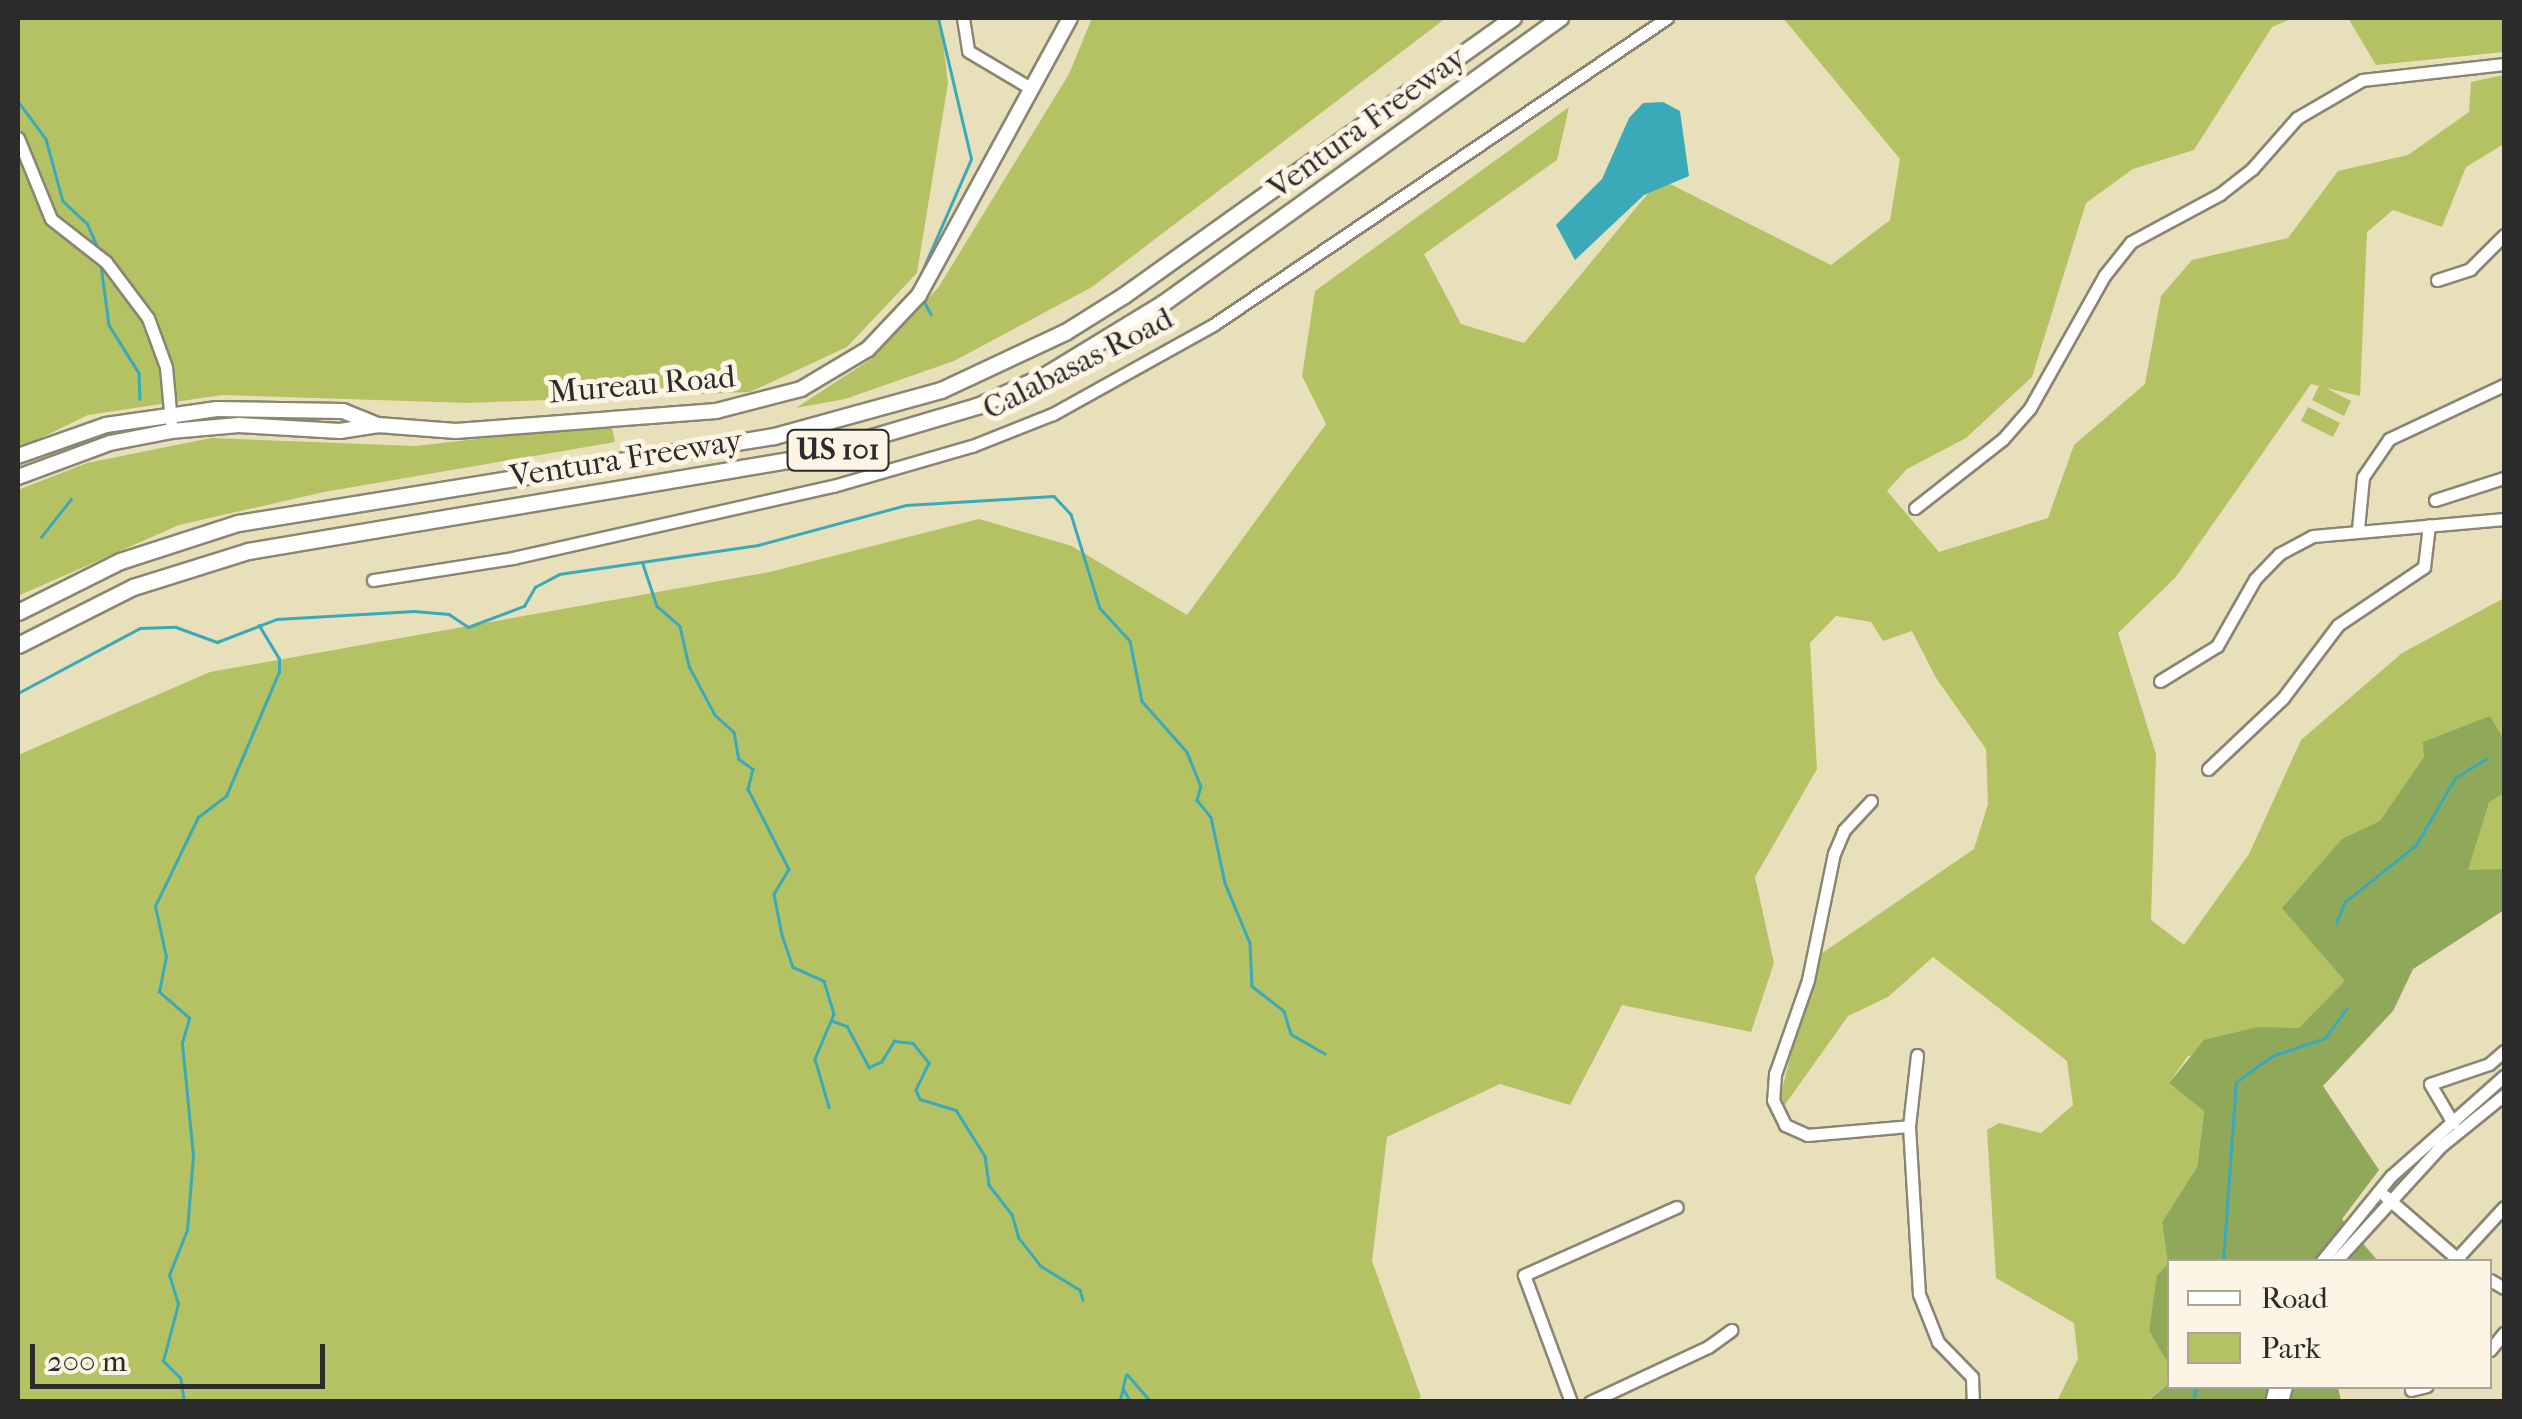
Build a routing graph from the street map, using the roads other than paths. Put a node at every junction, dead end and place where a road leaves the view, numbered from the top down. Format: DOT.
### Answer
graph roads {
  1 [pos="963,18"];
  2 [pos="1070,18"];
  3 [pos="1513,18"];
  4 [pos="1560,18"];
  5 [pos="1667,18"];
  6 [pos="2504,64"];
  7 [pos="1032,89"];
  8 [pos="18,138"];
  9 [pos="2504,235"];
  10 [pos="2437,280"];
  11 [pos="2504,385"];
  12 [pos="170,413"];
  13 [pos="378,425"];
  14 [pos="171,431"];
  15 [pos="18,456"];
  16 [pos="18,477"];
  17 [pos="2504,478"];
  18 [pos="2436,500"];
  19 [pos="1915,508"];
  20 [pos="2504,519"];
  21 [pos="2428,525"];
  22 [pos="2358,530"];
  23 [pos="373,580"];
  24 [pos="18,612"];
  25 [pos="18,645"];
  26 [pos="2160,681"];
  27 [pos="2208,769"];
  28 [pos="1871,801"];
  29 [pos="2504,1052"];
  30 [pos="1917,1055"];
  31 [pos="2504,1076"];
  32 [pos="2504,1094"];
  33 [pos="2450,1119"];
  34 [pos="1909,1126"];
  35 [pos="2459,1130"];
  36 [pos="2378,1190"];
  37 [pos="2389,1199"];
  38 [pos="1678,1207"];
  39 [pos="2504,1207"];
  40 [pos="2324,1259"];
  41 [pos="2338,1259"];
  42 [pos="2458,1259"];
  43 [pos="2460,1259"];
  44 [pos="1731,1330"];
  45 [pos="2415,1389"];
  46 [pos="2411,1390"];
  47 [pos="1571,1402"];
  48 [pos="1590,1402"];
  49 [pos="1973,1402"];
  1 -- 7 [label="street"];
  2 -- 7 [label="main road, Mureau Road"];
  3 -- 24 [label="highway, Ventura Freeway / US 101"];
  4 -- 25 [label="highway, Ventura Freeway / US 101"];
  5 -- 23 [label="street, Calabasas Road"];
  6 -- 19 [label="street"];
  7 -- 13 [label="main road, Mureau Road"];
  8 -- 12 [label="street"];
  9 -- 10 [label="street"];
  11 -- 22 [label="street"];
  12 -- 13 [label="main road, Mureau Road"];
  12 -- 14 [label="street"];
  12 -- 15 [label="main road, Mureau Road"];
  13 -- 14 [label="main road, Mureau Road"];
  14 -- 16 [label="main road, Mureau Road"];
  17 -- 18 [label="street"];
  20 -- 21 [label="street"];
  21 -- 22 [label="street"];
  21 -- 27 [label="street"];
  22 -- 26 [label="street"];
  28 -- 34 [label="street"];
  29 -- 33 [label="street"];
  30 -- 34 [label="street"];
  31 -- 33 [label="street"];
  32 -- 35 [label="street"];
  33 -- 35 [label="street"];
  33 -- 36 [label="street"];
  34 -- 49 [label="street"];
  35 -- 37 [label="street"];
  36 -- 37 [label="street"];
  36 -- 40 [label="street"];
  37 -- 41 [label="street"];
  37 -- 42 [label="street"];
  38 -- 47 [label="street"];
  39 -- 43 [label="street"];
  44 -- 48 [label="street"];
  45 -- 46 [label="street"];
}
